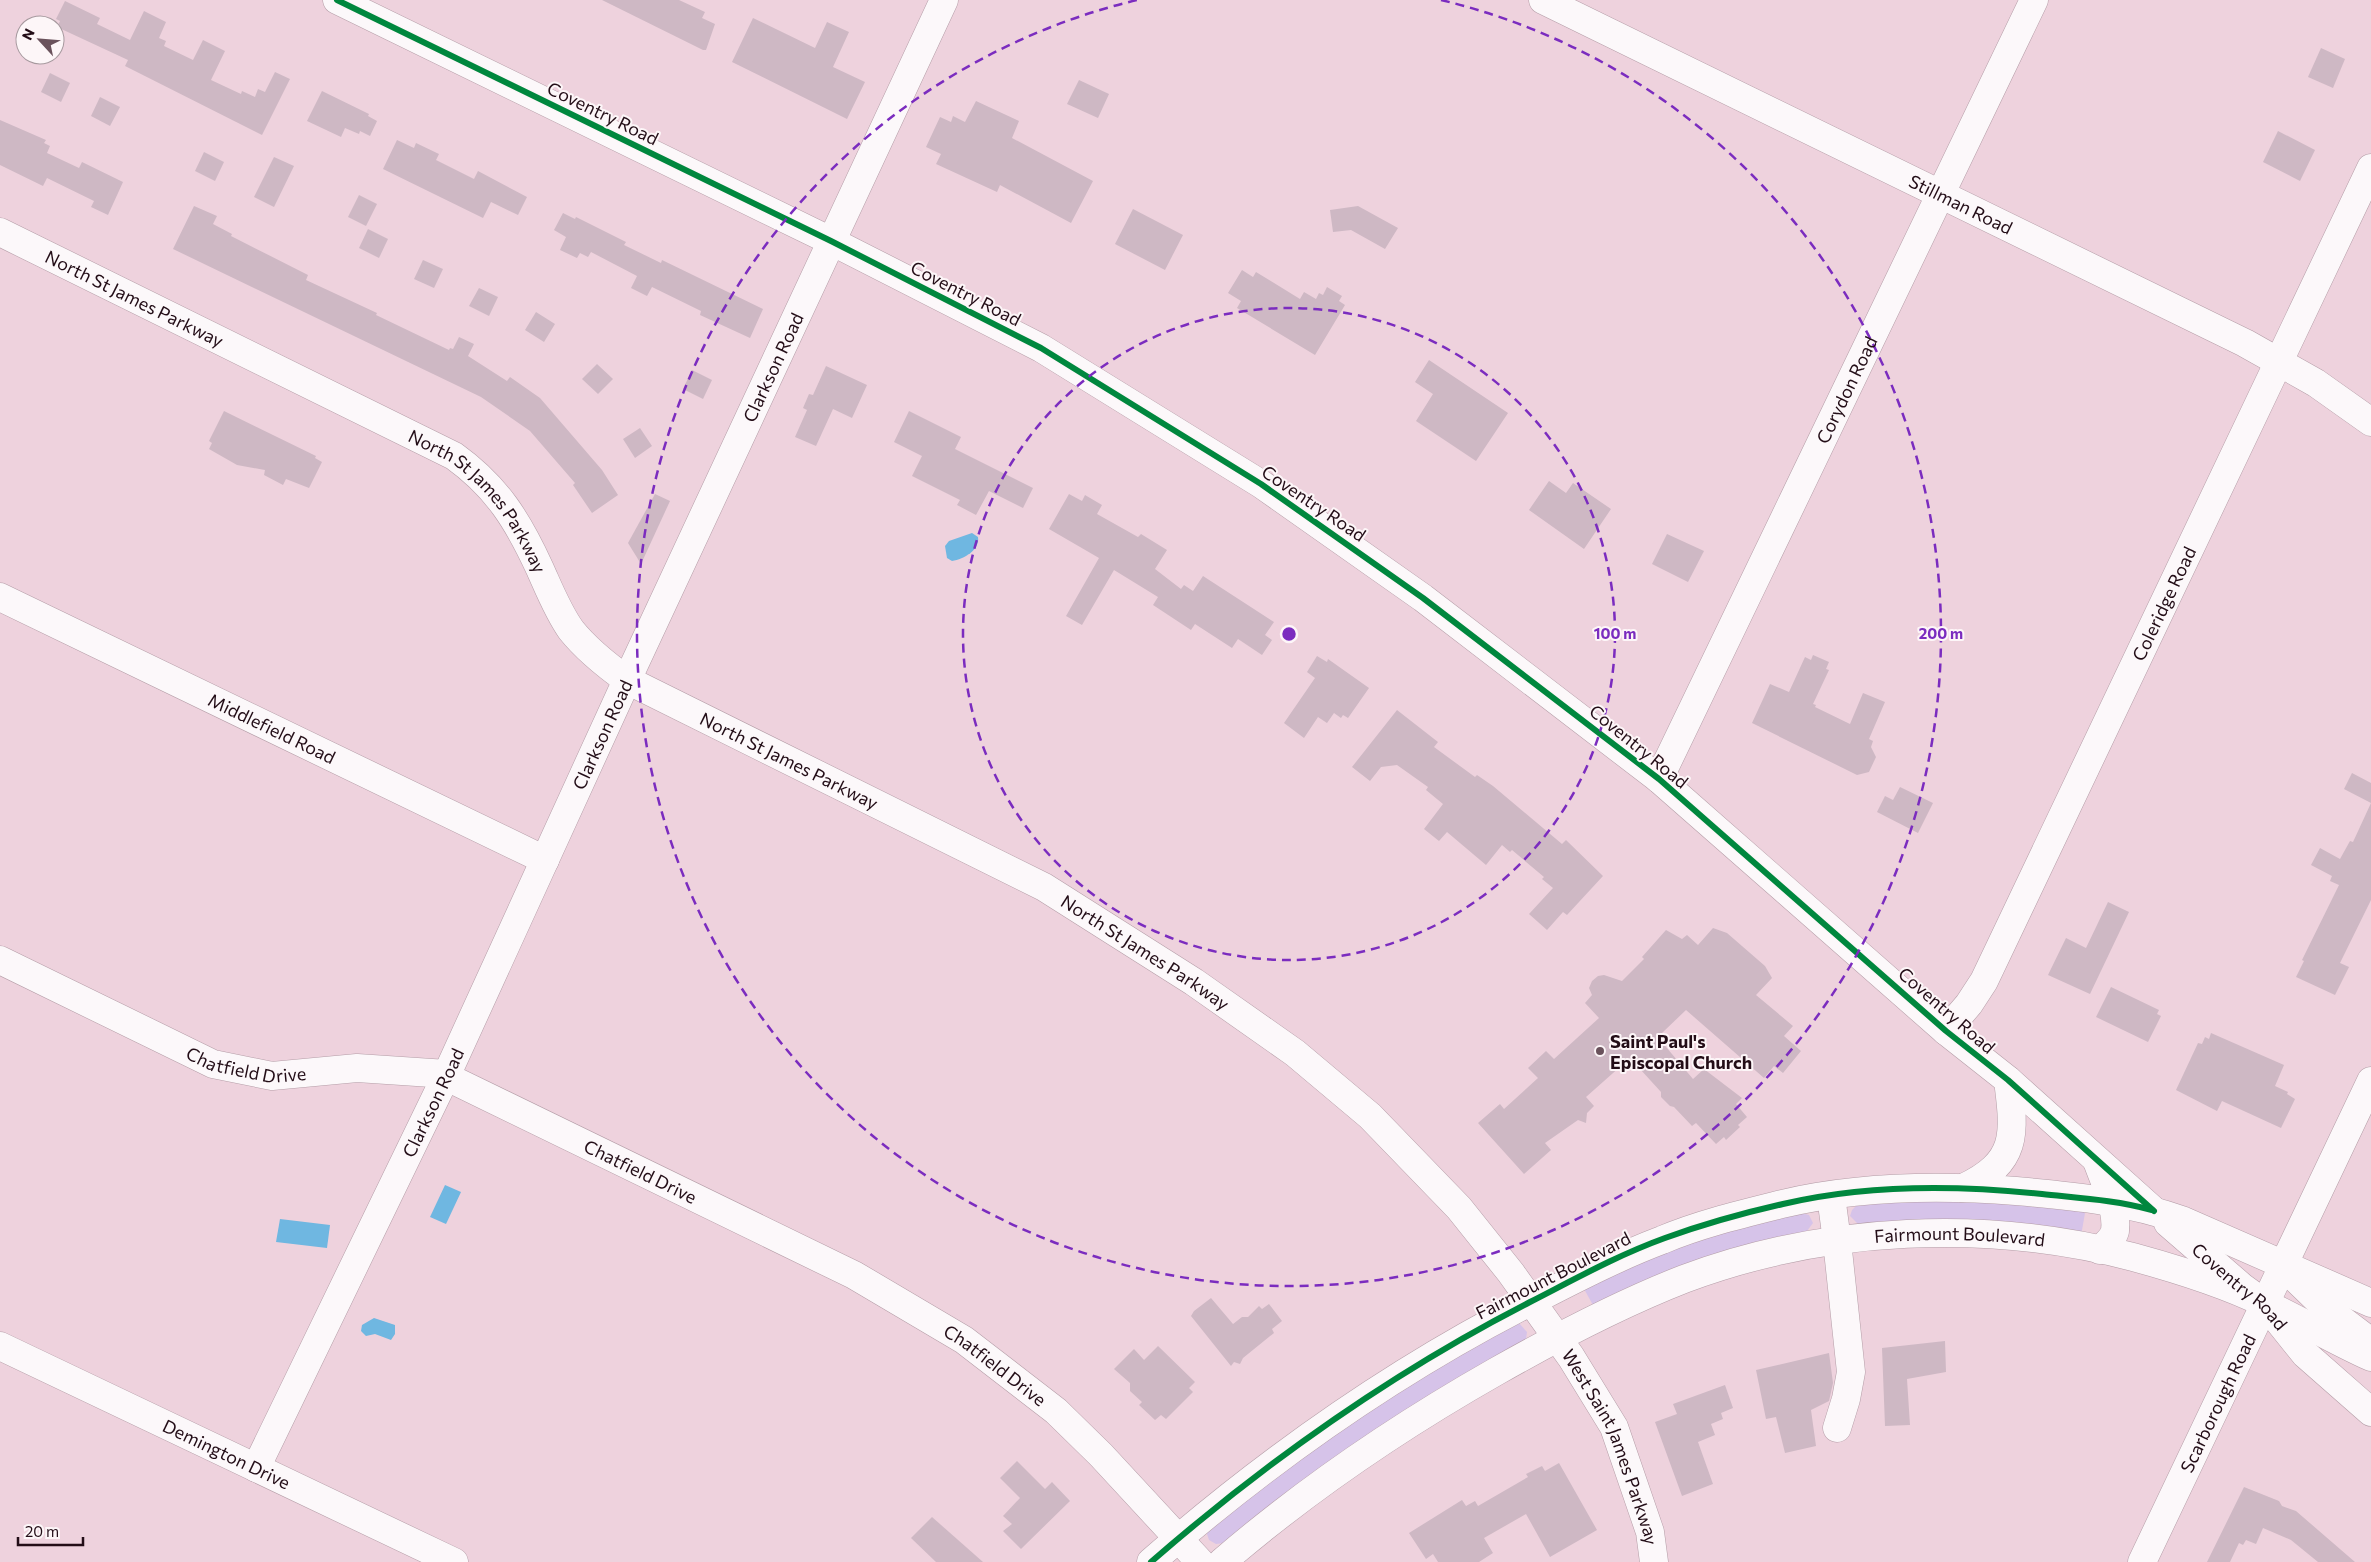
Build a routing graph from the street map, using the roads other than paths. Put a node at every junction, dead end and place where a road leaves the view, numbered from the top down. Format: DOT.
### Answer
graph roads {
  1 [pos="337,0"];
  2 [pos="944,0"];
  3 [pos="1543,0"];
  4 [pos="2034,0"];
  5 [pos="2371,168"];
  6 [pos="1941,194"];
  7 [pos="0,232"];
  8 [pos="831,241"];
  9 [pos="2277,362"];
  10 [pos="2371,422"];
  11 [pos="0,596"];
  12 [pos="627,680"];
  13 [pos="1659,779"];
  14 [pos="545,860"];
  15 [pos="0,960"];
  16 [pos="1946,1031"];
  17 [pos="447,1074"];
  18 [pos="2008,1080"];
  19 [pos="2371,1081"];
  20 [pos="2097,1160"];
  21 [pos="1963,1188"];
  22 [pos="1831,1196"];
  23 [pos="2111,1201"];
  24 [pos="2154,1210"];
  25 [pos="1837,1241"];
  26 [pos="2100,1250"];
  27 [pos="2282,1265"];
  28 [pos="1532,1302"];
  29 [pos="2264,1303"];
  30 [pos="2371,1303"];
  31 [pos="1558,1338"];
  32 [pos="2371,1342"];
  33 [pos="0,1346"];
  34 [pos="2371,1357"];
  35 [pos="2371,1412"];
  36 [pos="1837,1428"];
  37 [pos="256,1468"];
  38 [pos="1178,1538"];
  39 [pos="454,1562"];
  40 [pos="1151,1562"];
  41 [pos="1200,1562"];
  42 [pos="1222,1562"];
  43 [pos="1654,1562"];
  44 [pos="2142,1562"];
  1 -- 8 [label="street, Coventry Road"];
  2 -- 8 [label="street, Clarkson Road"];
  3 -- 6 [label="street, Stillman Road"];
  4 -- 6 [label="street, Corydon Road"];
  5 -- 9 [label="street, Coleridge Road"];
  6 -- 9 [label="street, Stillman Road"];
  6 -- 13 [label="street, Corydon Road"];
  7 -- 12 [label="street, North St James Parkway"];
  8 -- 12 [label="street, Clarkson Road"];
  8 -- 13 [label="street, Coventry Road"];
  9 -- 10 [label="street, Stillman Road"];
  9 -- 16 [label="street, Coleridge Road"];
  11 -- 14 [label="street, Middlefield Road"];
  12 -- 14 [label="street, Clarkson Road"];
  12 -- 28 [label="street, North St James Parkway"];
  13 -- 16 [label="street, Coventry Road"];
  14 -- 17 [label="street, Clarkson Road"];
  15 -- 17 [label="street, Chatfield Drive"];
  16 -- 18 [label="street, Coventry Road"];
  17 -- 37 [label="street, Clarkson Road"];
  17 -- 38 [label="street, Chatfield Drive"];
  18 -- 20 [label="street, Coventry Road"];
  18 -- 21 [label="street"];
  19 -- 27 [label="street, Scarborough Road"];
  20 -- 23 [label="street"];
  20 -- 24 [label="street, Coventry Road"];
  21 -- 22 [label="street, Fairmount Boulevard"];
  21 -- 23 [label="street, Fairmount Boulevard"];
  22 -- 25 [label="street"];
  22 -- 28 [label="street, Fairmount Boulevard"];
  23 -- 24 [label="street, Fairmount Boulevard"];
  23 -- 26 [label="street"];
  24 -- 27 [label="street, Fairmount Boulevard"];
  24 -- 29 [label="street, Coventry Road"];
  25 -- 26 [label="street, Fairmount Boulevard"];
  25 -- 31 [label="street, Fairmount Boulevard"];
  25 -- 36 [label="street"];
  26 -- 29 [label="street, Fairmount Boulevard"];
  27 -- 29 [label="street, Scarborough Road"];
  27 -- 30 [label="street, Fairmount Boulevard"];
  27 -- 32 [label="street"];
  28 -- 31 [label="street, North St James Parkway"];
  28 -- 38 [label="street, Fairmount Boulevard"];
  29 -- 34 [label="street, Fairmount Boulevard"];
  29 -- 35 [label="street, Coventry Road"];
  29 -- 44 [label="street, Scarborough Road"];
  31 -- 42 [label="street, Fairmount Boulevard"];
  31 -- 43 [label="street, West Saint James Parkway"];
  33 -- 37 [label="street, Demington Drive"];
  37 -- 39 [label="street, Demington Drive"];
  38 -- 40 [label="street, Fairmount Boulevard"];
  38 -- 41 [label="street, Chatfield Drive"];
}
